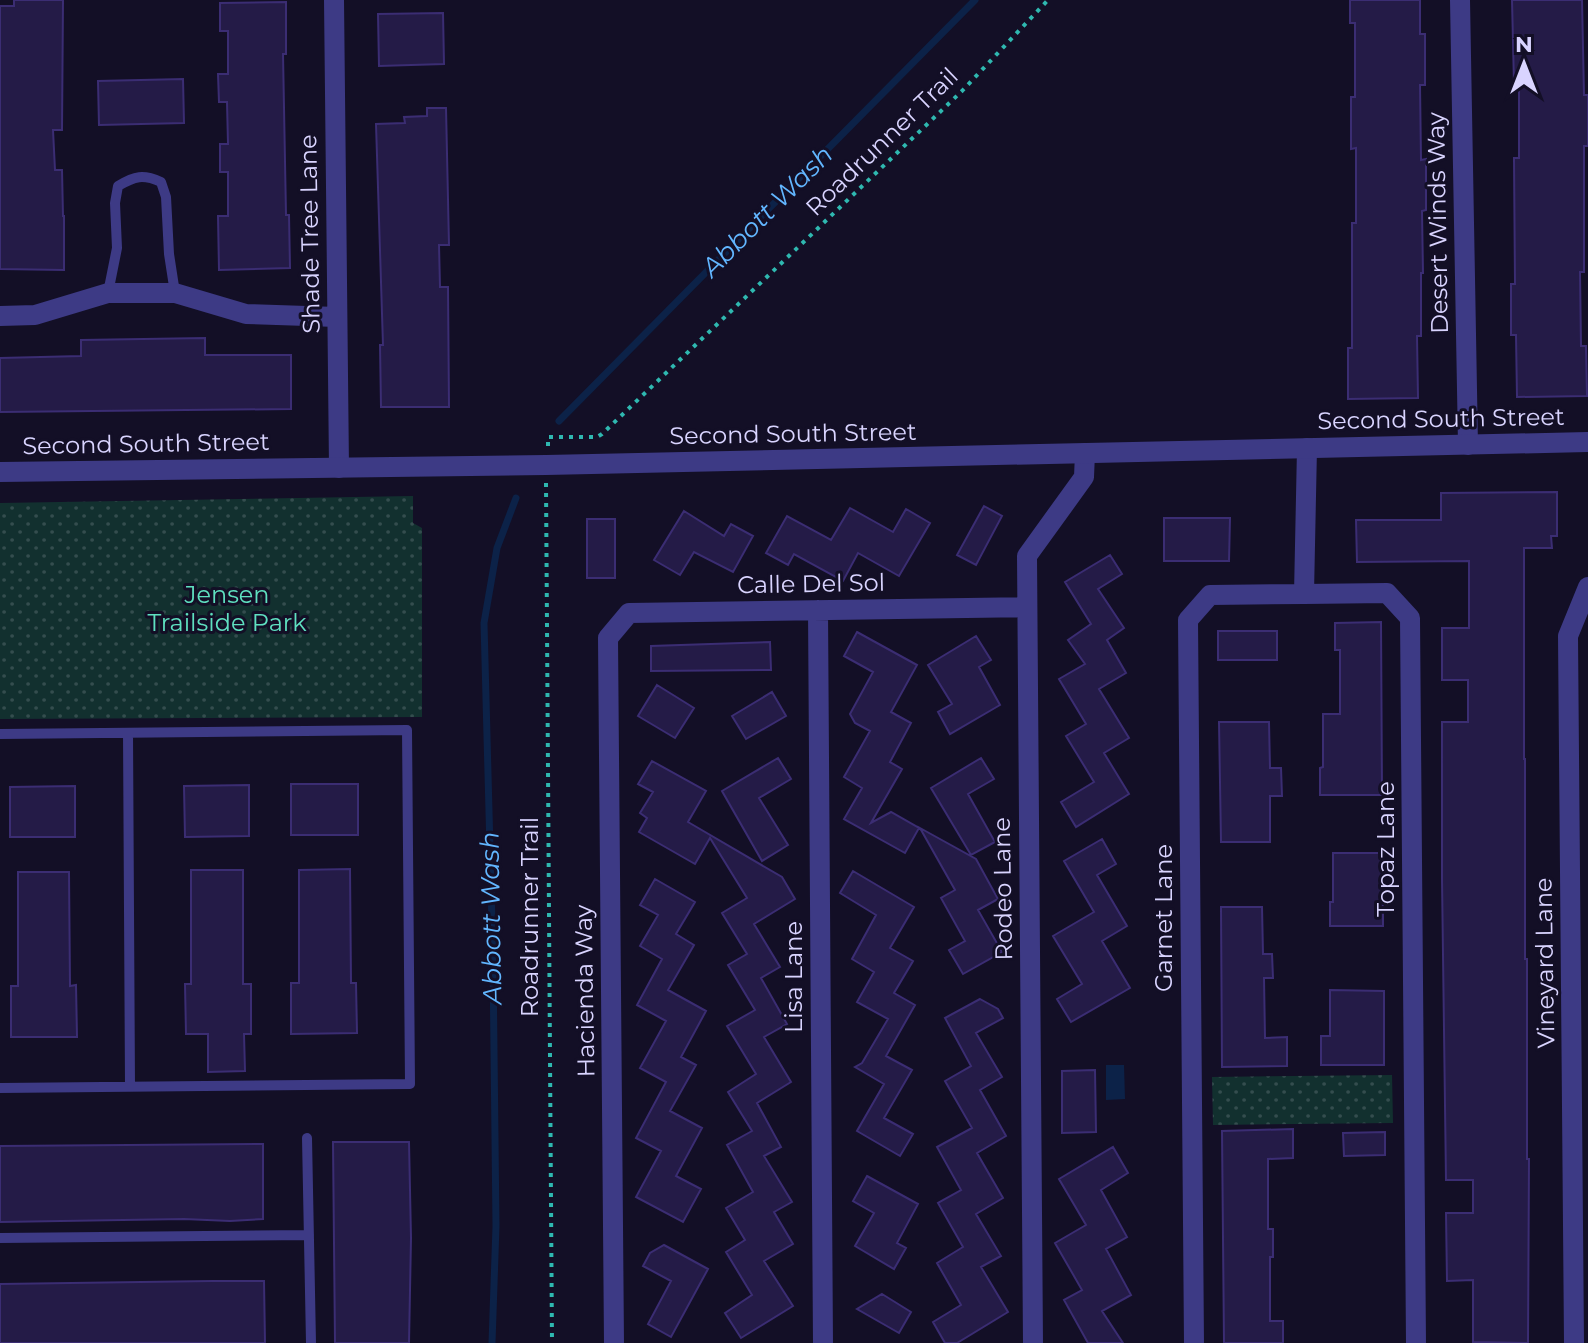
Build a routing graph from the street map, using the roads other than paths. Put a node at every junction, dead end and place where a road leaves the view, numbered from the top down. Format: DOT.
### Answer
graph roads {
  1 [pos="334,0"];
  2 [pos="1460,0"];
  3 [pos="108,293"];
  4 [pos="175,293"];
  5 [pos="0,316"];
  6 [pos="337,317"];
  7 [pos="1588,442"];
  8 [pos="1468,445"];
  9 [pos="1307,448"];
  10 [pos="1085,453"];
  11 [pos="339,468"];
  12 [pos="0,472"];
  13 [pos="1588,587"];
  14 [pos="1304,594"];
  15 [pos="1027,607"];
  16 [pos="818,610"];
  17 [pos="608,638"];
  18 [pos="128,733"];
  19 [pos="0,734"];
  20 [pos="130,1086"];
  21 [pos="0,1088"];
  22 [pos="307,1138"];
  23 [pos="309,1235"];
  24 [pos="0,1238"];
  25 [pos="311,1343"];
  26 [pos="614,1343"];
  27 [pos="823,1343"];
  28 [pos="1033,1343"];
  29 [pos="1194,1343"];
  30 [pos="1416,1343"];
  31 [pos="1574,1343"];
  1 -- 6 [label="street, Shade Tree Lane"];
  2 -- 8 [label="street, Desert Winds Way"];
  3 -- 4 [label="street"];
  3 -- 4 [label="lane"];
  3 -- 5 [label="street"];
  4 -- 6 [label="street"];
  6 -- 11 [label="street, Shade Tree Lane"];
  7 -- 8 [label="street, Second South Street"];
  8 -- 9 [label="street, Second South Street"];
  9 -- 10 [label="street, Second South Street"];
  9 -- 14 [label="street"];
  10 -- 11 [label="street, Second South Street"];
  10 -- 15 [label="street, Rodeo Lane"];
  11 -- 12 [label="street, Second South Street"];
  13 -- 31 [label="street, Vineyard Lane"];
  14 -- 29 [label="street, Garnet Lane"];
  14 -- 30 [label="street, Topaz Lane"];
  15 -- 16 [label="street, Calle Del Sol"];
  15 -- 28 [label="street, Rodeo Lane"];
  16 -- 17 [label="street, Calle Del Sol"];
  16 -- 27 [label="street, Lisa Lane"];
  17 -- 26 [label="street, Hacienda Way"];
  18 -- 19 [label="lane"];
  18 -- 20 [label="lane"];
  18 -- 20 [label="lane"];
  20 -- 21 [label="lane"];
  22 -- 23 [label="lane"];
  23 -- 24 [label="lane"];
  23 -- 25 [label="lane"];
}
